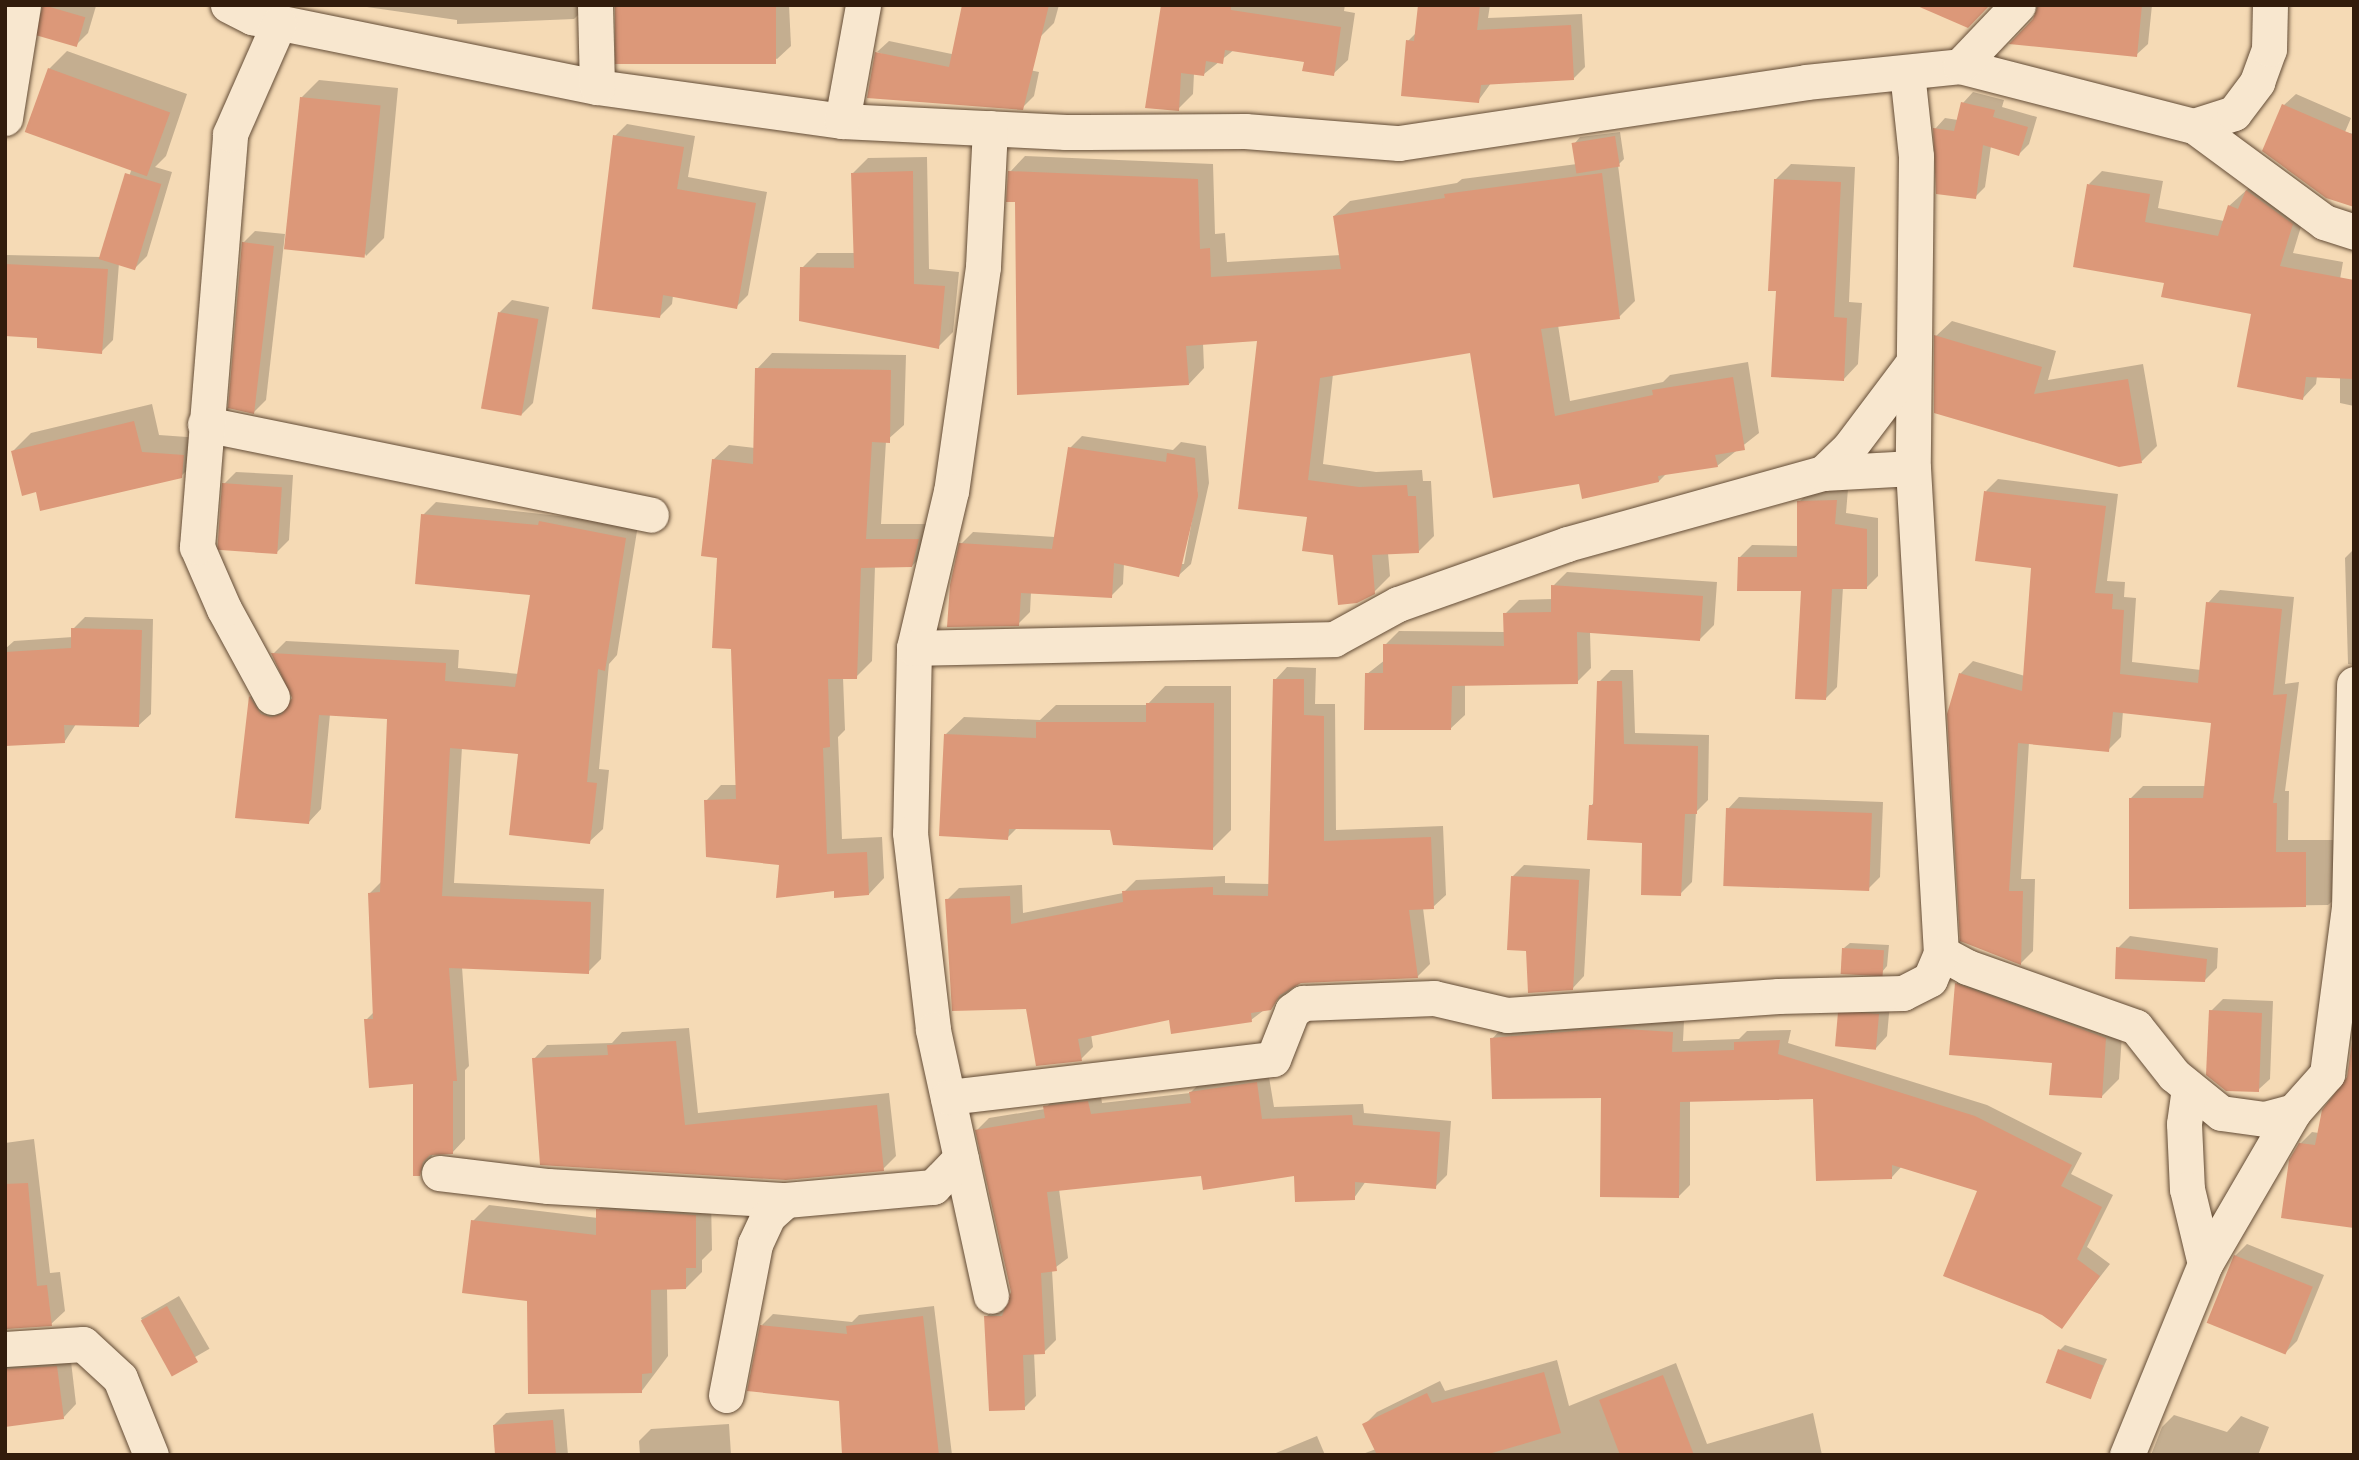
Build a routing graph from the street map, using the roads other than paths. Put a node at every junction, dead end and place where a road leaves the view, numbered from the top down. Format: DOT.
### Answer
graph roads {
  1 [pos="23,5"];
  2 [pos="228,5"];
  3 [pos="595,5"];
  4 [pos="863,5"];
  5 [pos="2018,5"];
  6 [pos="2270,5"];
  7 [pos="279,23"];
  8 [pos="1960,66"];
  9 [pos="1907,72"];
  10 [pos="597,87"];
  11 [pos="5,118"];
  12 [pos="842,121"];
  13 [pos="2194,126"];
  14 [pos="990,128"];
  15 [pos="2354,232"];
  16 [pos="1913,363"];
  17 [pos="205,424"];
  18 [pos="1913,468"];
  19 [pos="1823,473"];
  20 [pos="651,515"];
  21 [pos="914,648"];
  22 [pos="2354,684"];
  23 [pos="272,697"];
  24 [pos="1941,953"];
  25 [pos="2189,1087"];
  26 [pos="948,1097"];
  27 [pos="2294,1111"];
  28 [pos="961,1158"];
  29 [pos="439,1173"];
  30 [pos="786,1200"];
  31 [pos="2205,1264"];
  32 [pos="991,1296"];
  33 [pos="5,1349"];
  34 [pos="726,1395"];
  35 [pos="151,1455"];
  36 [pos="2127,1455"];
  1 -- 11 [label="street"];
  2 -- 7 [label="street"];
  3 -- 10 [label="street"];
  4 -- 12 [label="street"];
  5 -- 8 [label="street"];
  6 -- 13 [label="street"];
  7 -- 10 [label="street"];
  7 -- 17 [label="street"];
  8 -- 9 [label="street"];
  8 -- 13 [label="street"];
  9 -- 14 [label="street"];
  9 -- 16 [label="street"];
  10 -- 12 [label="street"];
  12 -- 14 [label="street"];
  13 -- 15 [label="street"];
  14 -- 21 [label="street"];
  16 -- 18 [label="street"];
  16 -- 19 [label="street"];
  17 -- 20 [label="street"];
  17 -- 23 [label="street"];
  18 -- 19 [label="street"];
  18 -- 24 [label="street"];
  19 -- 21 [label="street"];
  21 -- 26 [label="street"];
  22 -- 27 [label="street"];
  24 -- 25 [label="street"];
  24 -- 26 [label="street"];
  25 -- 27 [label="street"];
  25 -- 31 [label="street"];
  26 -- 28 [label="street"];
  27 -- 31 [label="street"];
  28 -- 30 [label="street"];
  28 -- 32 [label="street"];
  29 -- 30 [label="street"];
  30 -- 34 [label="street"];
  31 -- 36 [label="street"];
  33 -- 35 [label="street"];
}
